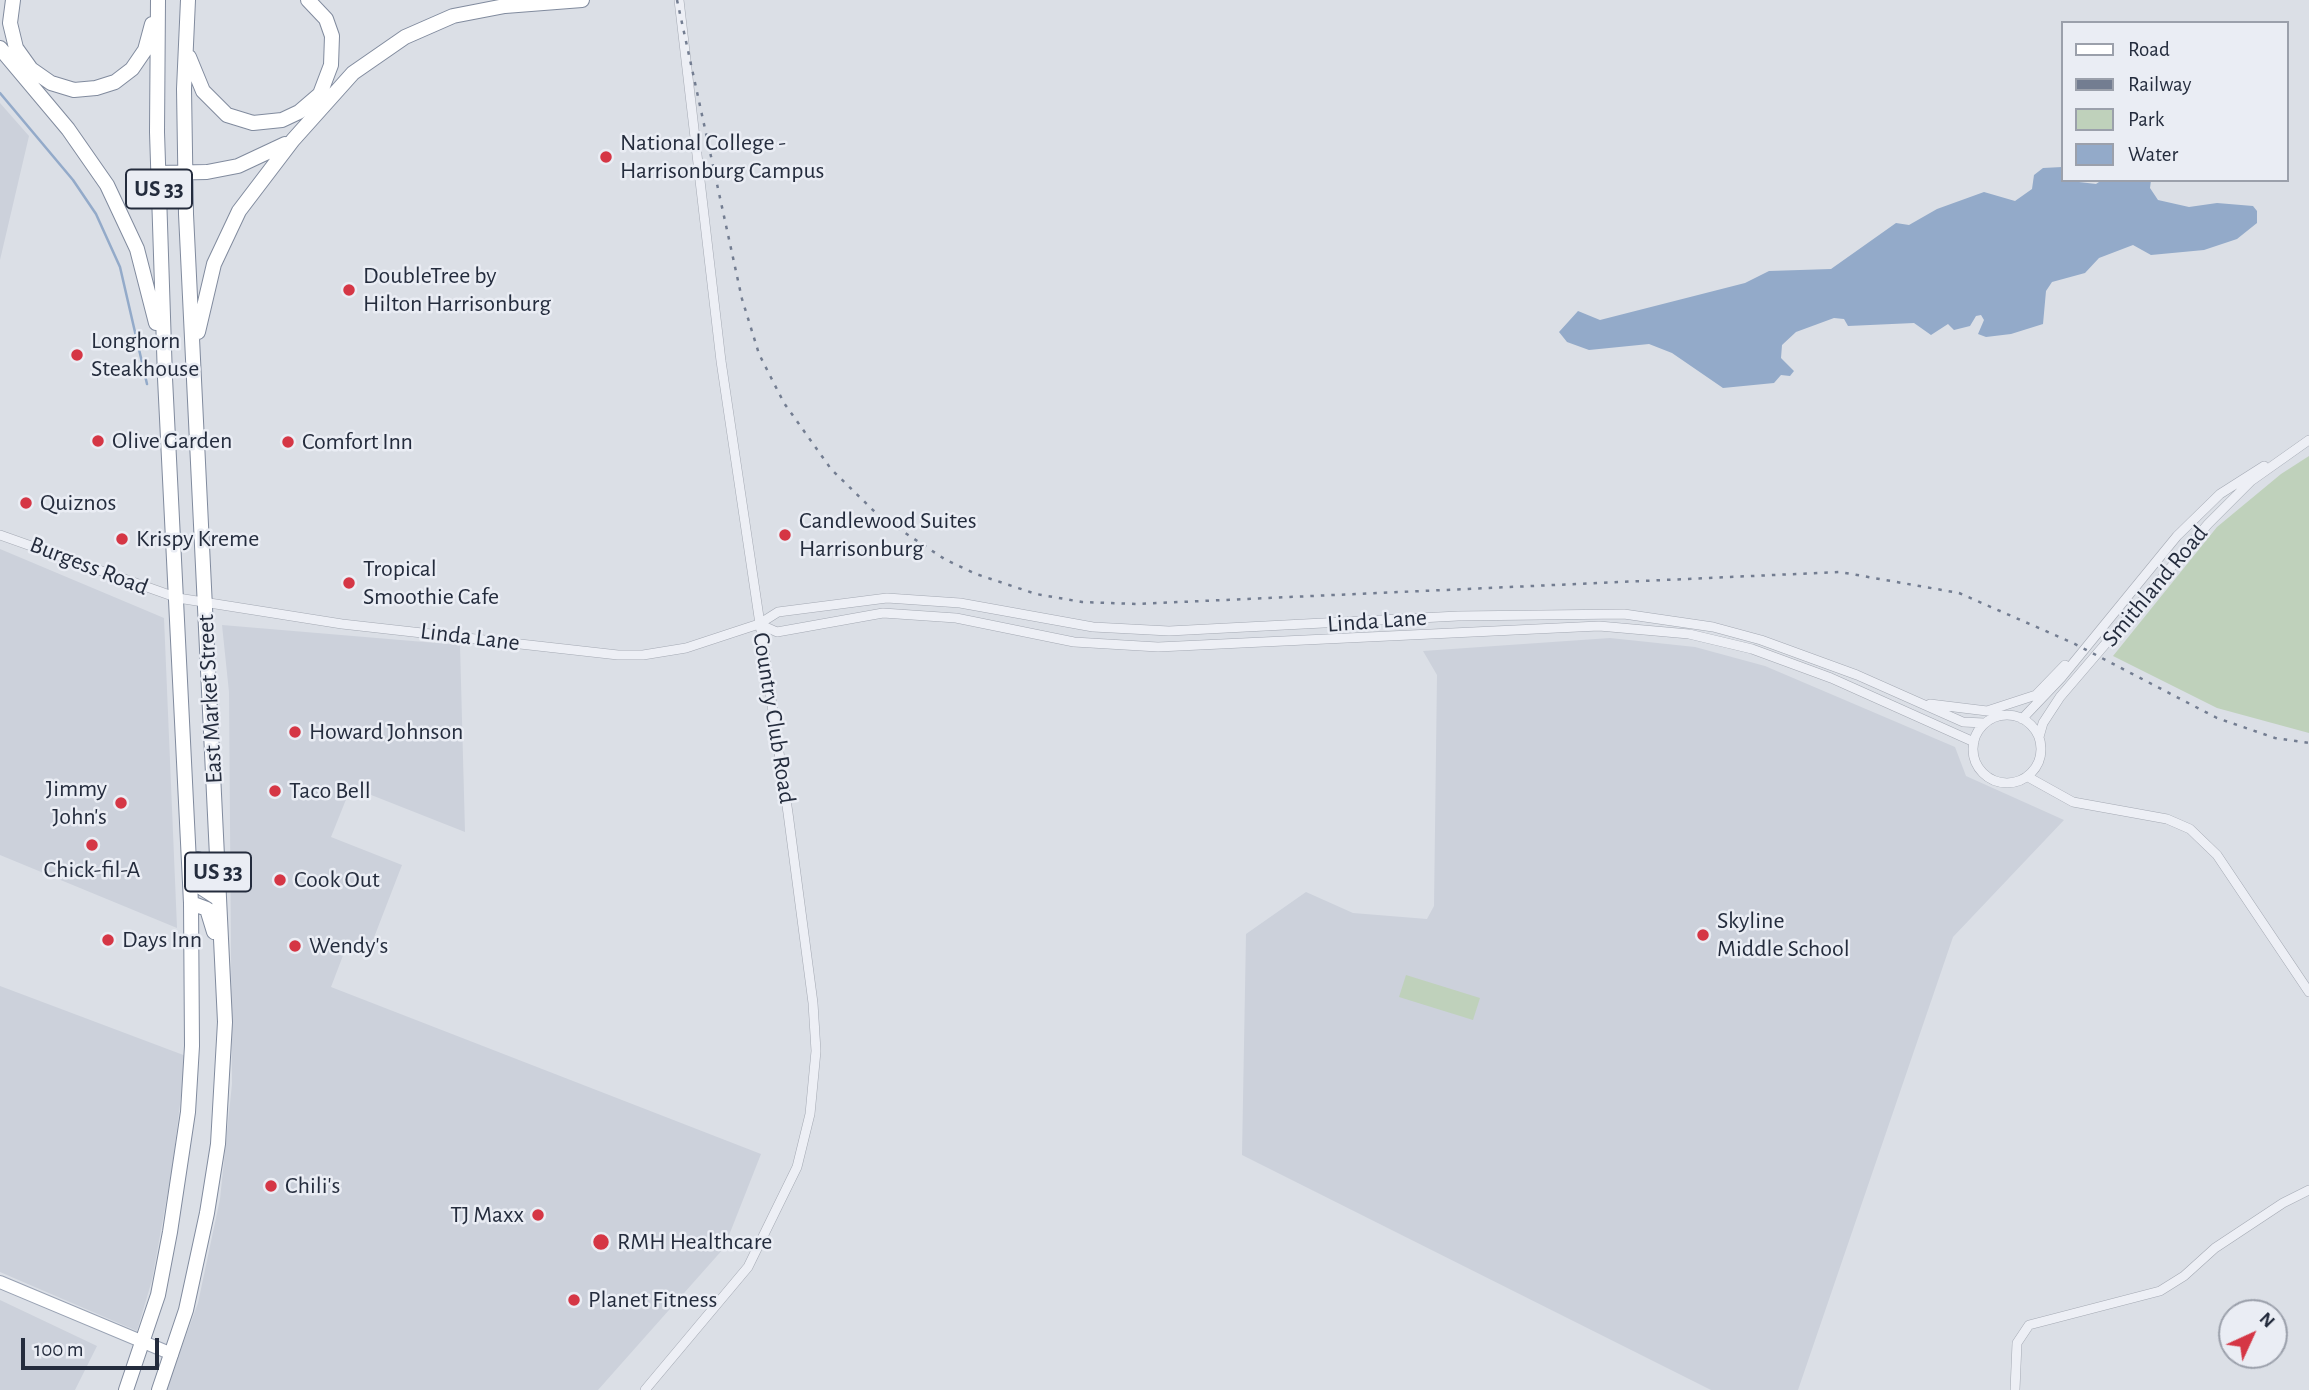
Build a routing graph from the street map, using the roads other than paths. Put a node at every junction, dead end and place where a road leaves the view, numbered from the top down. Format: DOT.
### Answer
graph roads {
  1 [pos="13,0"];
  2 [pos="188,0"];
  3 [pos="309,0"];
  4 [pos="582,0"];
  5 [pos="679,0"];
  6 [pos="158,3"];
  7 [pos="185,45"];
  8 [pos="0,48"];
  9 [pos="292,140"];
  10 [pos="158,173"];
  11 [pos="185,173"];
  12 [pos="194,347"];
  13 [pos="165,378"];
  14 [pos="2309,440"];
  15 [pos="2291,453"];
  16 [pos="0,535"];
  17 [pos="178,598"];
  18 [pos="206,603"];
  19 [pos="2110,618"];
  20 [pos="759,624"];
  21 [pos="1921,703"];
  22 [pos="2022,719"];
  23 [pos="1984,723"];
  24 [pos="2039,737"];
  25 [pos="1974,742"];
  26 [pos="2036,768"];
  27 [pos="2028,777"];
  28 [pos="2050,789"];
  29 [pos="188,836"];
  30 [pos="219,899"];
  31 [pos="191,903"];
  32 [pos="223,971"];
  33 [pos="2309,992"];
  34 [pos="2309,1190"];
  35 [pos="0,1282"];
  36 [pos="144,1340"];
  37 [pos="172,1354"];
  38 [pos="126,1390"];
  39 [pos="159,1390"];
  40 [pos="645,1390"];
  41 [pos="2015,1390"];
  1 -- 6 [label="highway"];
  2 -- 7 [label="highway, East Market Street / US 33"];
  3 -- 7 [label="highway"];
  4 -- 9 [label="highway"];
  5 -- 20 [label="street, Country Club Road"];
  6 -- 10 [label="highway, East Market Street / US 33"];
  7 -- 11 [label="highway, East Market Street / US 33"];
  8 -- 13 [label="highway"];
  9 -- 11 [label="highway"];
  9 -- 12 [label="highway"];
  10 -- 11 [label="highway"];
  10 -- 13 [label="highway, East Market Street / US 33"];
  11 -- 12 [label="highway, East Market Street / US 33"];
  12 -- 18 [label="highway, East Market Street / US 33"];
  13 -- 17 [label="highway, East Market Street / US 33"];
  14 -- 15 [label="street, Smithland Road"];
  15 -- 19 [label="street, Smithland Road"];
  15 -- 24 [label="street, Smithland Road"];
  16 -- 17 [label="street, Burgess Road"];
  17 -- 18 [label="street, Linda Lane"];
  17 -- 29 [label="highway, East Market Street / US 33"];
  18 -- 20 [label="street, Linda Lane"];
  18 -- 30 [label="highway, East Market Street / US 33"];
  19 -- 21 [label="street"];
  19 -- 22 [label="street, Smithland Road"];
  20 -- 21 [label="street, Linda Lane"];
  20 -- 25 [label="street, Linda Lane"];
  20 -- 40 [label="street, Country Club Road"];
  21 -- 23 [label="street, Linda Lane"];
  22 -- 23 [label="street"];
  22 -- 24 [label="street"];
  23 -- 25 [label="street"];
  24 -- 26 [label="street"];
  25 -- 27 [label="street"];
  26 -- 27 [label="street"];
  26 -- 28 [label="street"];
  27 -- 28 [label="street"];
  28 -- 33 [label="street"];
  29 -- 30 [label="highway"];
  29 -- 31 [label="highway, East Market Street / US 33"];
  30 -- 32 [label="highway, East Market Street / US 33"];
  31 -- 32 [label="highway"];
  31 -- 36 [label="highway, East Market Street / US 33"];
  32 -- 37 [label="highway, East Market Street / US 33"];
  34 -- 41 [label="street"];
  35 -- 36 [label="main road"];
  36 -- 37 [label="main road"];
  36 -- 38 [label="highway, East Market Street / US 33"];
  37 -- 39 [label="highway, East Market Street / US 33"];
}
